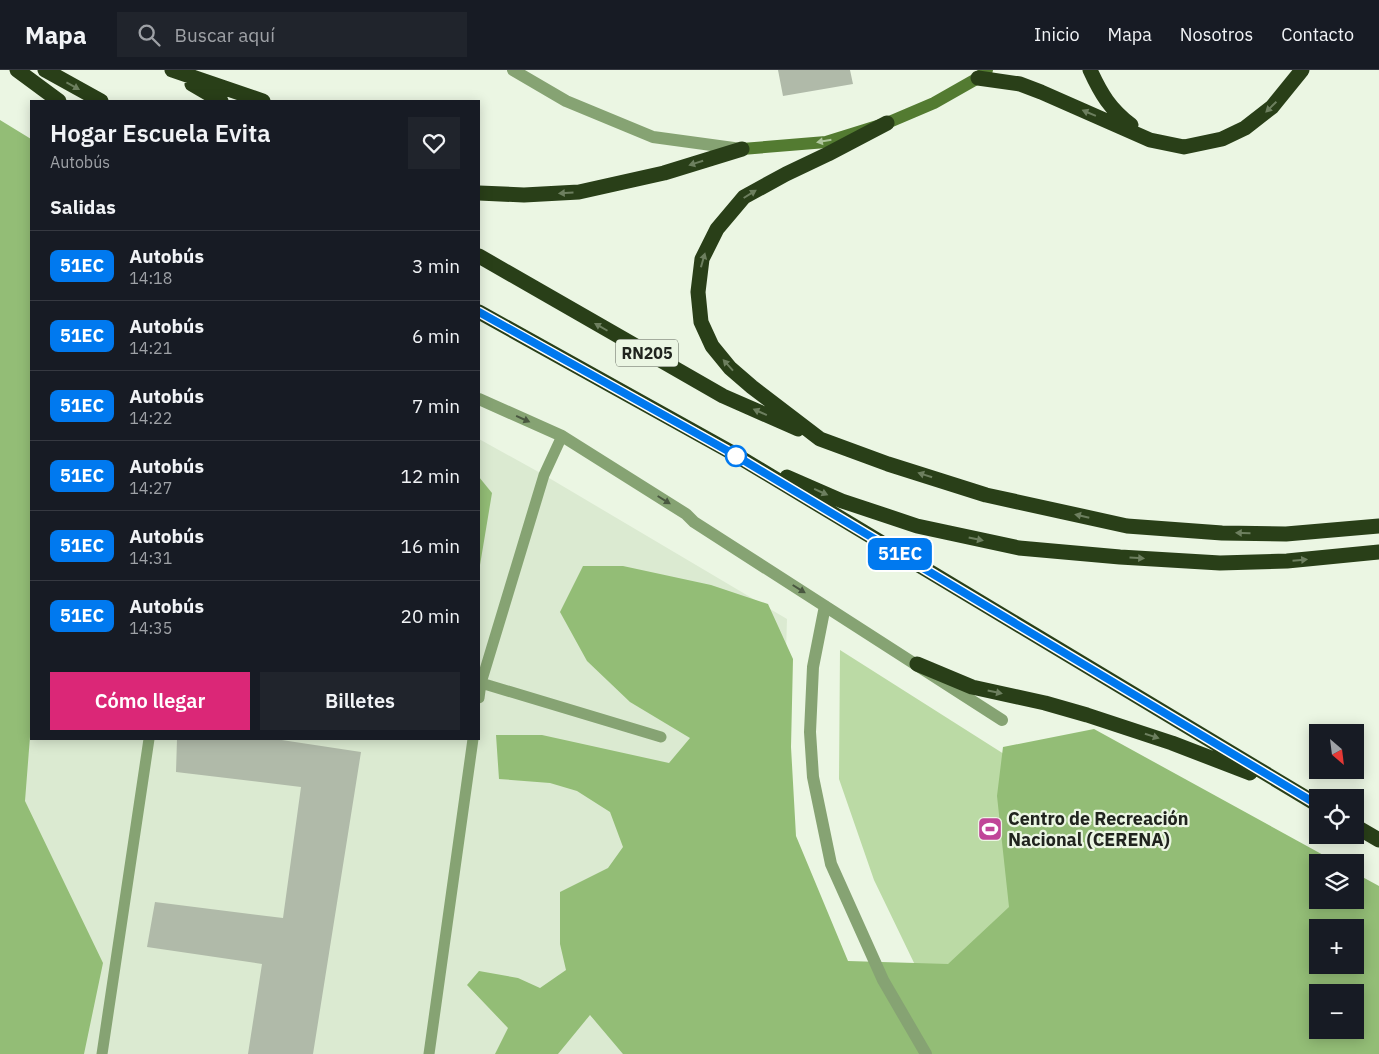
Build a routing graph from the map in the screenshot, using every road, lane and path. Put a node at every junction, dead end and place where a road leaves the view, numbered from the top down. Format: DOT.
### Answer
graph roads {
  1 [pos="17,70"];
  2 [pos="45,70"];
  3 [pos="171,70"];
  4 [pos="513,70"];
  5 [pos="1090,70"];
  6 [pos="1302,70"];
  7 [pos="982,74"];
  8 [pos="58,100"];
  9 [pos="99,100"];
  10 [pos="219,100"];
  11 [pos="260,100"];
  12 [pos="887,123"];
  13 [pos="1150,140"];
  14 [pos="742,149"];
  15 [pos="480,193"];
  16 [pos="480,257"];
  17 [pos="480,313"];
  18 [pos="480,399"];
  19 [pos="562,436"];
  20 [pos="820,438"];
  21 [pos="728,451"];
  22 [pos="1379,526"];
  23 [pos="1379,552"];
  24 [pos="826,606"];
  25 [pos="917,664"];
  26 [pos="480,683"];
  27 [pos="1002,720"];
  28 [pos="661,737"];
  29 [pos="149,740"];
  30 [pos="473,740"];
  31 [pos="1289,788"];
  32 [pos="1309,800"];
  33 [pos="1364,831"];
  34 [pos="1379,840"];
  35 [pos="102,1054"];
  36 [pos="429,1054"];
  37 [pos="926,1054"];
  1 -- 8 [label="highway"];
  2 -- 9 [label="highway, one-way"];
  3 -- 10 [label="highway"];
  3 -- 11 [label="highway"];
  4 -- 14 [label="street"];
  5 -- 13 [label="highway"];
  6 -- 13 [label="highway, one-way"];
  7 -- 12 [label="street"];
  13 -- 7 [label="highway, one-way"];
  12 -- 14 [label="street, one-way"];
  20 -- 12 [label="highway, one-way"];
  14 -- 15 [label="highway, one-way"];
  20 -- 16 [label="highway, RN205, one-way"];
  17 -- 21 [label="highway, RN205"];
  18 -- 19 [label="street, one-way"];
  19 -- 24 [label="street, one-way"];
  19 -- 26 [label="lane"];
  22 -- 20 [label="highway, one-way"];
  21 -- 23 [label="highway, one-way"];
  21 -- 31 [label="highway"];
  24 -- 25 [label="street"];
  24 -- 37 [label="street"];
  25 -- 27 [label="street"];
  25 -- 31 [label="highway, one-way"];
  26 -- 28 [label="lane"];
  29 -- 35 [label="lane"];
  30 -- 36 [label="lane"];
  31 -- 32 [label="highway"];
  33 -- 34 [label="highway"];
}
